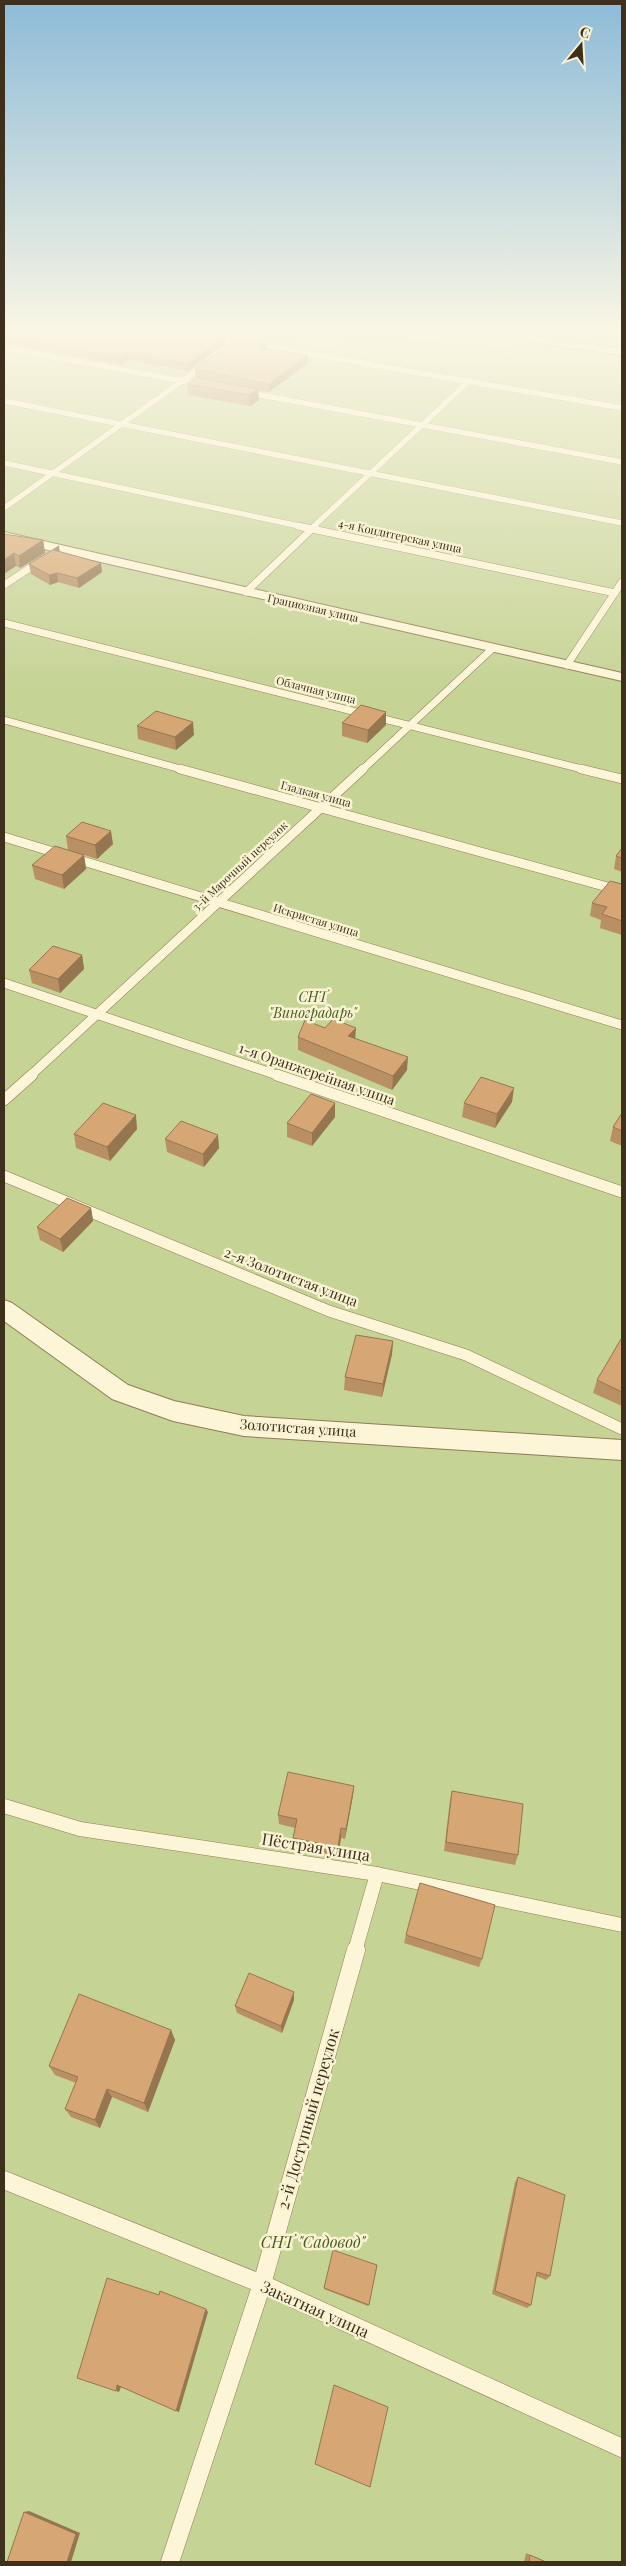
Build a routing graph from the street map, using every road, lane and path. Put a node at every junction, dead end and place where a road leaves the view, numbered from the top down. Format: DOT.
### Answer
graph roads {
  1 [pos="79,454"];
  2 [pos="274,454"];
  3 [pos="389,454"];
  4 [pos="578,454"];
  5 [pos="622,462"];
  6 [pos="4,463"];
  7 [pos="53,473"];
  8 [pos="369,473"];
  9 [pos="4,508"];
  10 [pos="622,523"];
  11 [pos="313,528"];
  12 [pos="4,536"];
  13 [pos="60,549"];
  14 [pos="622,582"];
  15 [pos="4,585"];
  16 [pos="246,592"];
  17 [pos="615,594"];
  18 [pos="4,622"];
  19 [pos="492,648"];
  20 [pos="567,666"];
  21 [pos="622,677"];
  22 [pos="4,720"];
  23 [pos="409,725"];
  24 [pos="622,779"];
  25 [pos="319,807"];
  26 [pos="4,837"];
  27 [pos="622,891"];
  28 [pos="218,902"];
  29 [pos="4,983"];
  30 [pos="99,1015"];
  31 [pos="622,1025"];
  32 [pos="4,1100"];
  33 [pos="4,1176"];
  34 [pos="622,1192"];
  35 [pos="4,1309"];
  36 [pos="622,1429"];
  37 [pos="622,1450"];
  38 [pos="4,1806"];
  39 [pos="377,1874"];
  40 [pos="622,1925"];
  41 [pos="4,2180"];
  42 [pos="262,2284"];
  43 [pos="622,2448"];
  44 [pos="170,2562"];
  1 -- 7 [label="lane"];
  2 -- 8 [label="lane"];
  3 -- 8 [label="lane"];
  4 -- 5 [label="lane"];
  6 -- 7 [label="lane, 4-я Кондитерская улица"];
  7 -- 9 [label="lane"];
  7 -- 11 [label="lane, 4-я Кондитерская улица"];
  8 -- 10 [label="lane"];
  8 -- 11 [label="lane"];
  11 -- 16 [label="lane"];
  11 -- 17 [label="lane, 4-я Кондитерская улица"];
  12 -- 13 [label="street, Грациозная улица"];
  13 -- 15 [label="lane"];
  13 -- 16 [label="street, Грациозная улица"];
  14 -- 17 [label="lane"];
  16 -- 19 [label="street, Грациозная улица"];
  17 -- 20 [label="lane"];
  18 -- 23 [label="lane, Облачная улица"];
  19 -- 20 [label="street, Грациозная улица"];
  19 -- 23 [label="lane, 3-й Марочный переулок"];
  20 -- 21 [label="street, Грациозная улица"];
  22 -- 25 [label="lane, Гладкая улица"];
  23 -- 24 [label="lane, Облачная улица"];
  23 -- 25 [label="lane, 3-й Марочный переулок"];
  25 -- 27 [label="lane, Гладкая улица"];
  25 -- 28 [label="lane, 3-й Марочный переулок"];
  26 -- 28 [label="lane, Искристая улица"];
  28 -- 30 [label="lane, 3-й Марочный переулок"];
  28 -- 31 [label="lane, Искристая улица"];
  29 -- 30 [label="lane, 1-я Оранжерейная улица"];
  30 -- 32 [label="lane, 3-й Марочный переулок"];
  30 -- 34 [label="lane, 1-я Оранжерейная улица"];
  33 -- 36 [label="lane, 2-я Золотистая улица"];
  35 -- 37 [label="street, Золотистая улица"];
  38 -- 39 [label="lane, Пёстрая улица"];
  39 -- 40 [label="lane, Пёстрая улица"];
  39 -- 42 [label="lane, 2-й Доступный переулок"];
  41 -- 42 [label="lane, Закатная улица"];
  42 -- 43 [label="lane, Закатная улица"];
  42 -- 44 [label="lane, 2-й Доступный переулок"];
}
